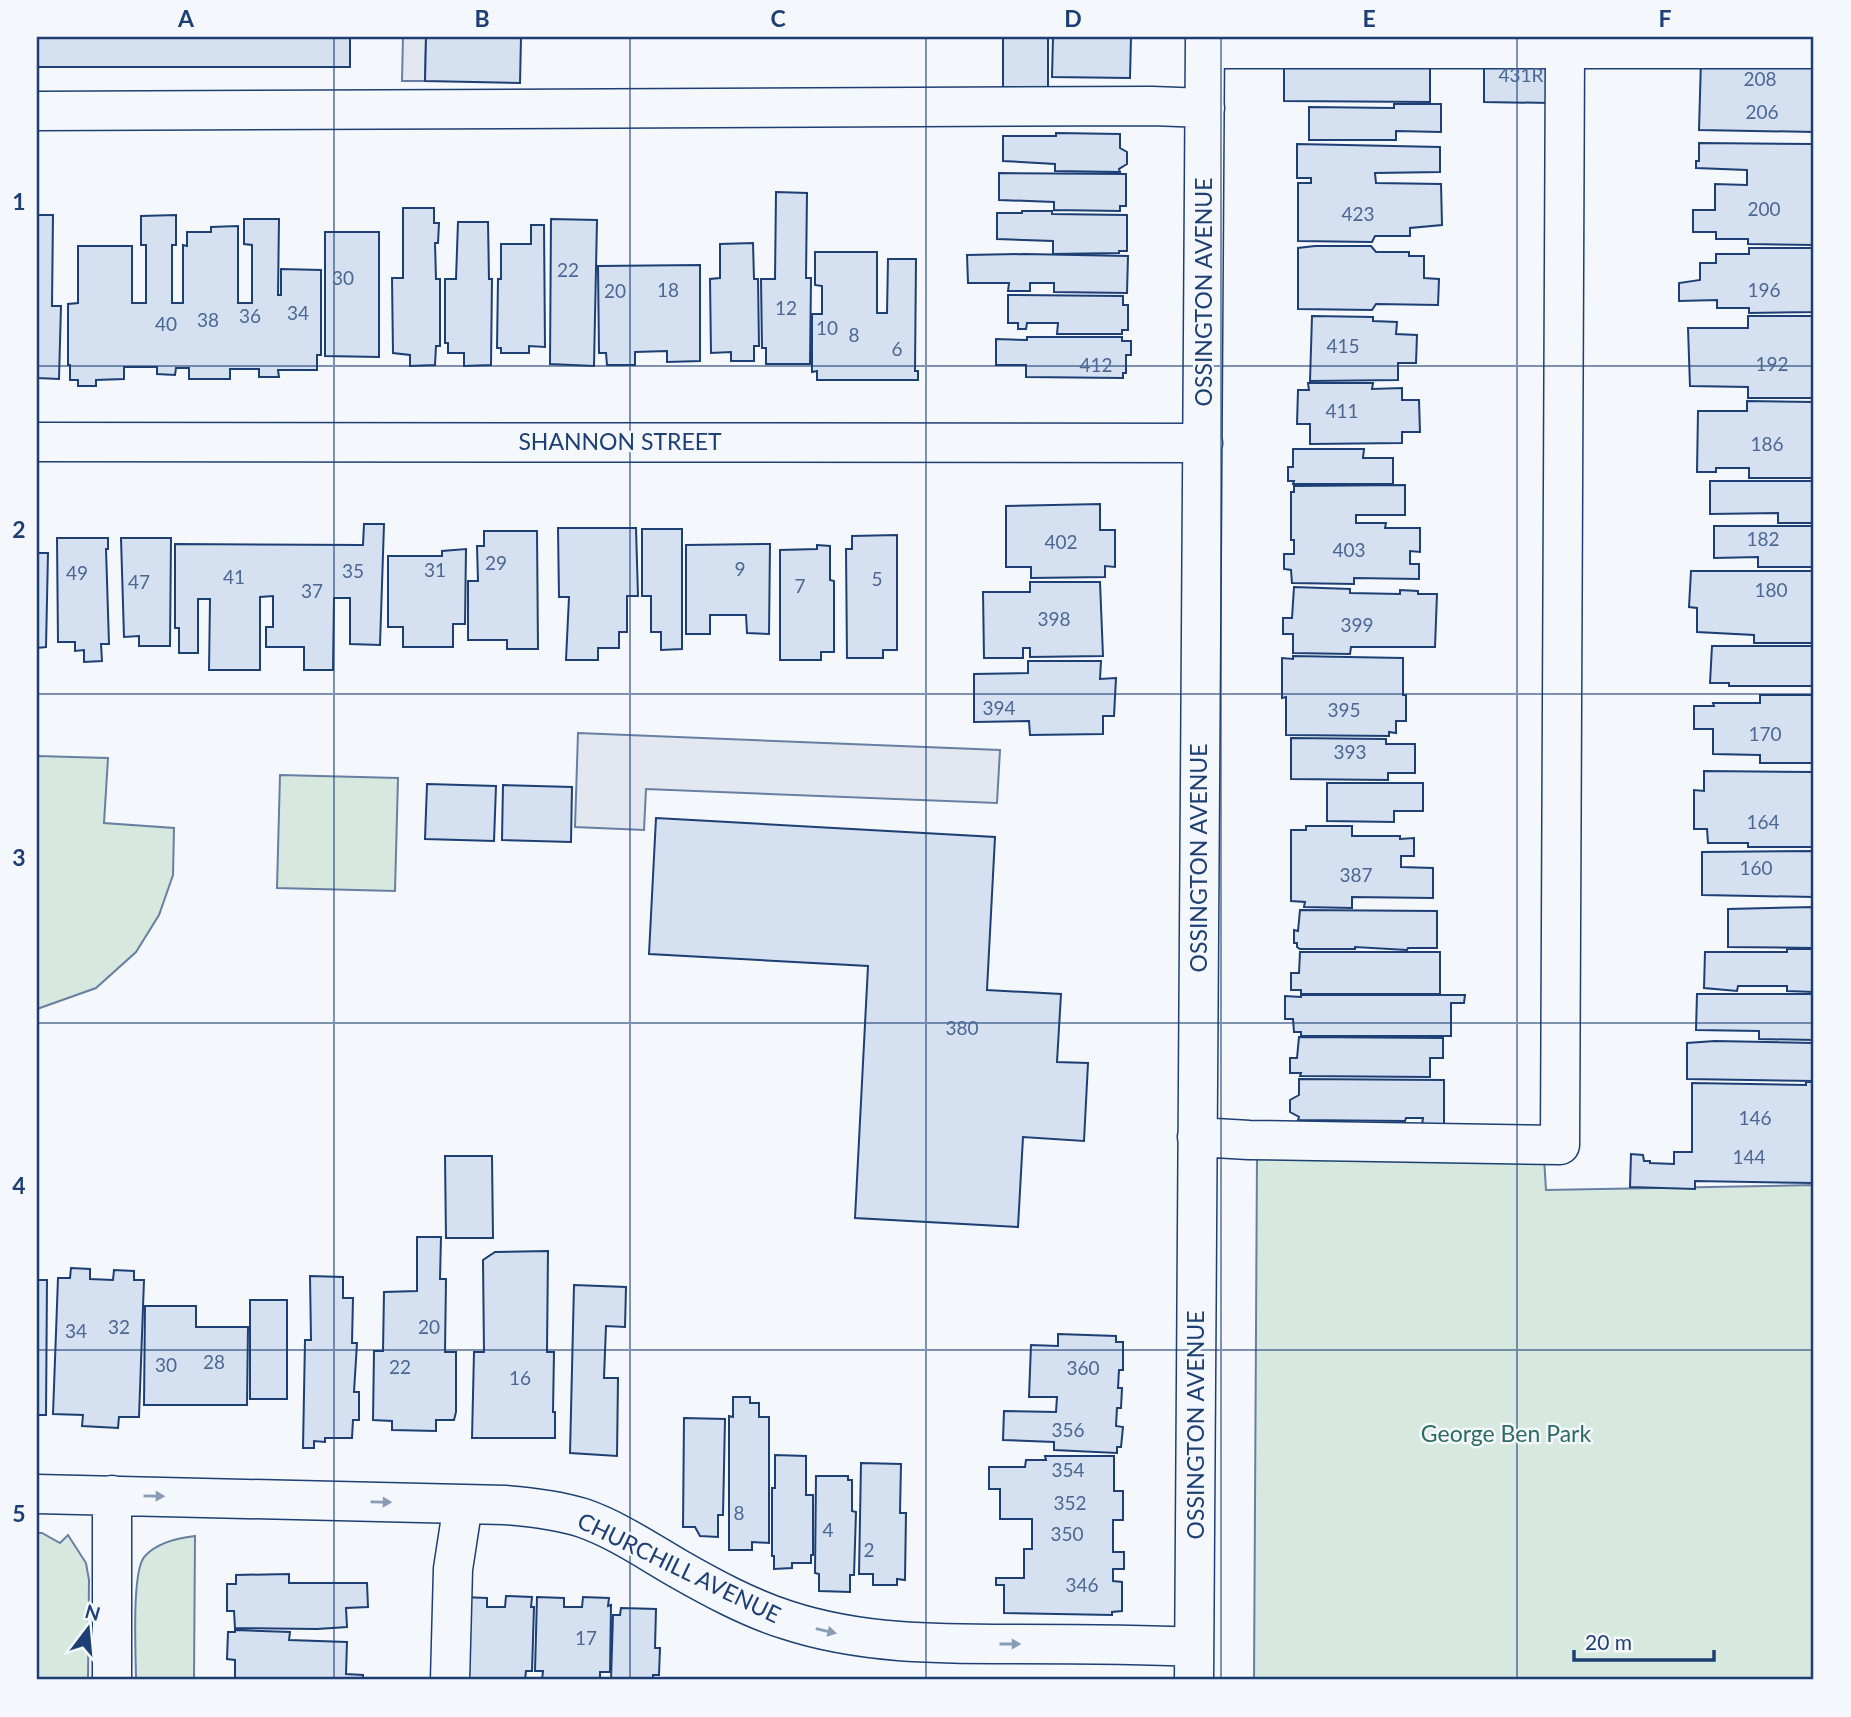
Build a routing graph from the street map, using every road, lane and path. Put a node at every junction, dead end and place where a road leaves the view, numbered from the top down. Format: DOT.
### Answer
graph roads {
  1 [pos="1205,43"];
  2 [pos="1814,49"];
  3 [pos="1565,50"];
  4 [pos="1205,108"];
  5 [pos="37,111"];
  6 [pos="37,442"];
  7 [pos="1203,443"];
  8 [pos="1197,1137"];
  9 [pos="37,1494"];
  10 [pos="112,1495"];
  11 [pos="463,1504"];
  12 [pos="1194,1664"];
  13 [pos="111,1680"];
  14 [pos="450,1680"];
  1 -- 3 [label="street"];
  1 -- 4 [label="street, OSSINGTON AVENUE"];
  2 -- 3 [label="street"];
  3 -- 8 [label="street"];
  4 -- 5 [label="street"];
  4 -- 7 [label="street, OSSINGTON AVENUE"];
  6 -- 7 [label="street, SHANNON STREET"];
  7 -- 8 [label="street, OSSINGTON AVENUE"];
  8 -- 12 [label="street, OSSINGTON AVENUE"];
  9 -- 10 [label="street, CHURCHILL AVENUE"];
  10 -- 11 [label="street, CHURCHILL AVENUE, one-way"];
  10 -- 13 [label="street"];
  11 -- 12 [label="street, CHURCHILL AVENUE, one-way"];
  11 -- 14 [label="street"];
}
